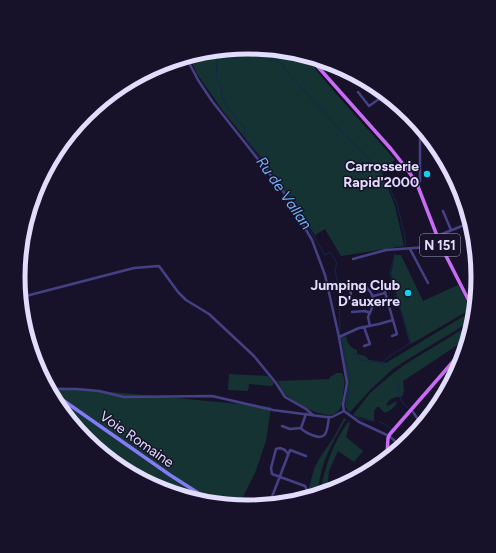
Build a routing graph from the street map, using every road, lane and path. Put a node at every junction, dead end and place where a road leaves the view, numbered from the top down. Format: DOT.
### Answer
graph roads {
  1 [pos="188,61"];
  2 [pos="315,64"];
  3 [pos="358,92"];
  4 [pos="375,93"];
  5 [pos="379,99"];
  6 [pos="383,99"];
  7 [pos="420,134"];
  8 [pos="416,184"];
  9 [pos="443,211"];
  10 [pos="465,225"];
  11 [pos="451,230"];
  12 [pos="437,236"];
  13 [pos="441,246"];
  14 [pos="410,248"];
  15 [pos="353,258"];
  16 [pos="382,282"];
  17 [pos="428,283"];
  18 [pos="385,293"];
  19 [pos="351,295"];
  20 [pos="26,296"];
  21 [pos="373,296"];
  22 [pos="469,303"];
  23 [pos="352,312"];
  24 [pos="370,313"];
  25 [pos="393,320"];
  26 [pos="370,326"];
  27 [pos="364,327"];
  28 [pos="341,336"];
  29 [pos="392,336"];
  30 [pos="364,346"];
  31 [pos="455,358"];
  32 [pos="56,389"];
  33 [pos="64,402"];
  34 [pos="344,411"];
  35 [pos="413,412"];
  36 [pos="306,414"];
  37 [pos="312,415"];
  38 [pos="329,417"];
  39 [pos="419,420"];
  40 [pos="282,426"];
  41 [pos="301,428"];
  42 [pos="389,436"];
  43 [pos="397,442"];
  44 [pos="388,450"];
  45 [pos="288,454"];
  46 [pos="306,456"];
  47 [pos="280,476"];
  48 [pos="306,492"];
  49 [pos="200,494"];
  50 [pos="271,498"];
  1 -- 28 [label="street"];
  2 -- 8 [label="main road, N 151"];
  3 -- 5 [label="street"];
  4 -- 5 [label="street"];
  5 -- 6 [label="street"];
  7 -- 8 [label="street"];
  8 -- 12 [label="main road, N 151"];
  9 -- 11 [label="street"];
  10 -- 11 [label="street"];
  11 -- 12 [label="street"];
  12 -- 13 [label="main road, N 151"];
  13 -- 14 [label="street"];
  13 -- 22 [label="main road, N 151"];
  14 -- 15 [label="street"];
  14 -- 17 [label="street"];
  16 -- 18 [label="street"];
  18 -- 21 [label="street"];
  18 -- 25 [label="street"];
  19 -- 21 [label="street"];
  20 -- 37 [label="street"];
  21 -- 24 [label="street"];
  23 -- 24 [label="street"];
  24 -- 26 [label="street"];
  25 -- 26 [label="street"];
  25 -- 29 [label="street"];
  26 -- 27 [label="street"];
  27 -- 28 [label="street"];
  27 -- 30 [label="street"];
  28 -- 34 [label="street"];
  31 -- 42 [label="main road"];
  32 -- 36 [label="street"];
  33 -- 49 [label="main road, Voie Romaine"];
  34 -- 38 [label="street"];
  34 -- 42 [label="street"];
  35 -- 39 [label="street"];
  36 -- 37 [label="street"];
  36 -- 41 [label="street"];
  37 -- 38 [label="street"];
  38 -- 41 [label="street"];
  40 -- 41 [label="street"];
  42 -- 43 [label="street"];
  42 -- 44 [label="main road"];
  45 -- 46 [label="street"];
  45 -- 47 [label="street"];
  45 -- 47 [label="street"];
  47 -- 48 [label="street"];
  47 -- 50 [label="street"];
}
